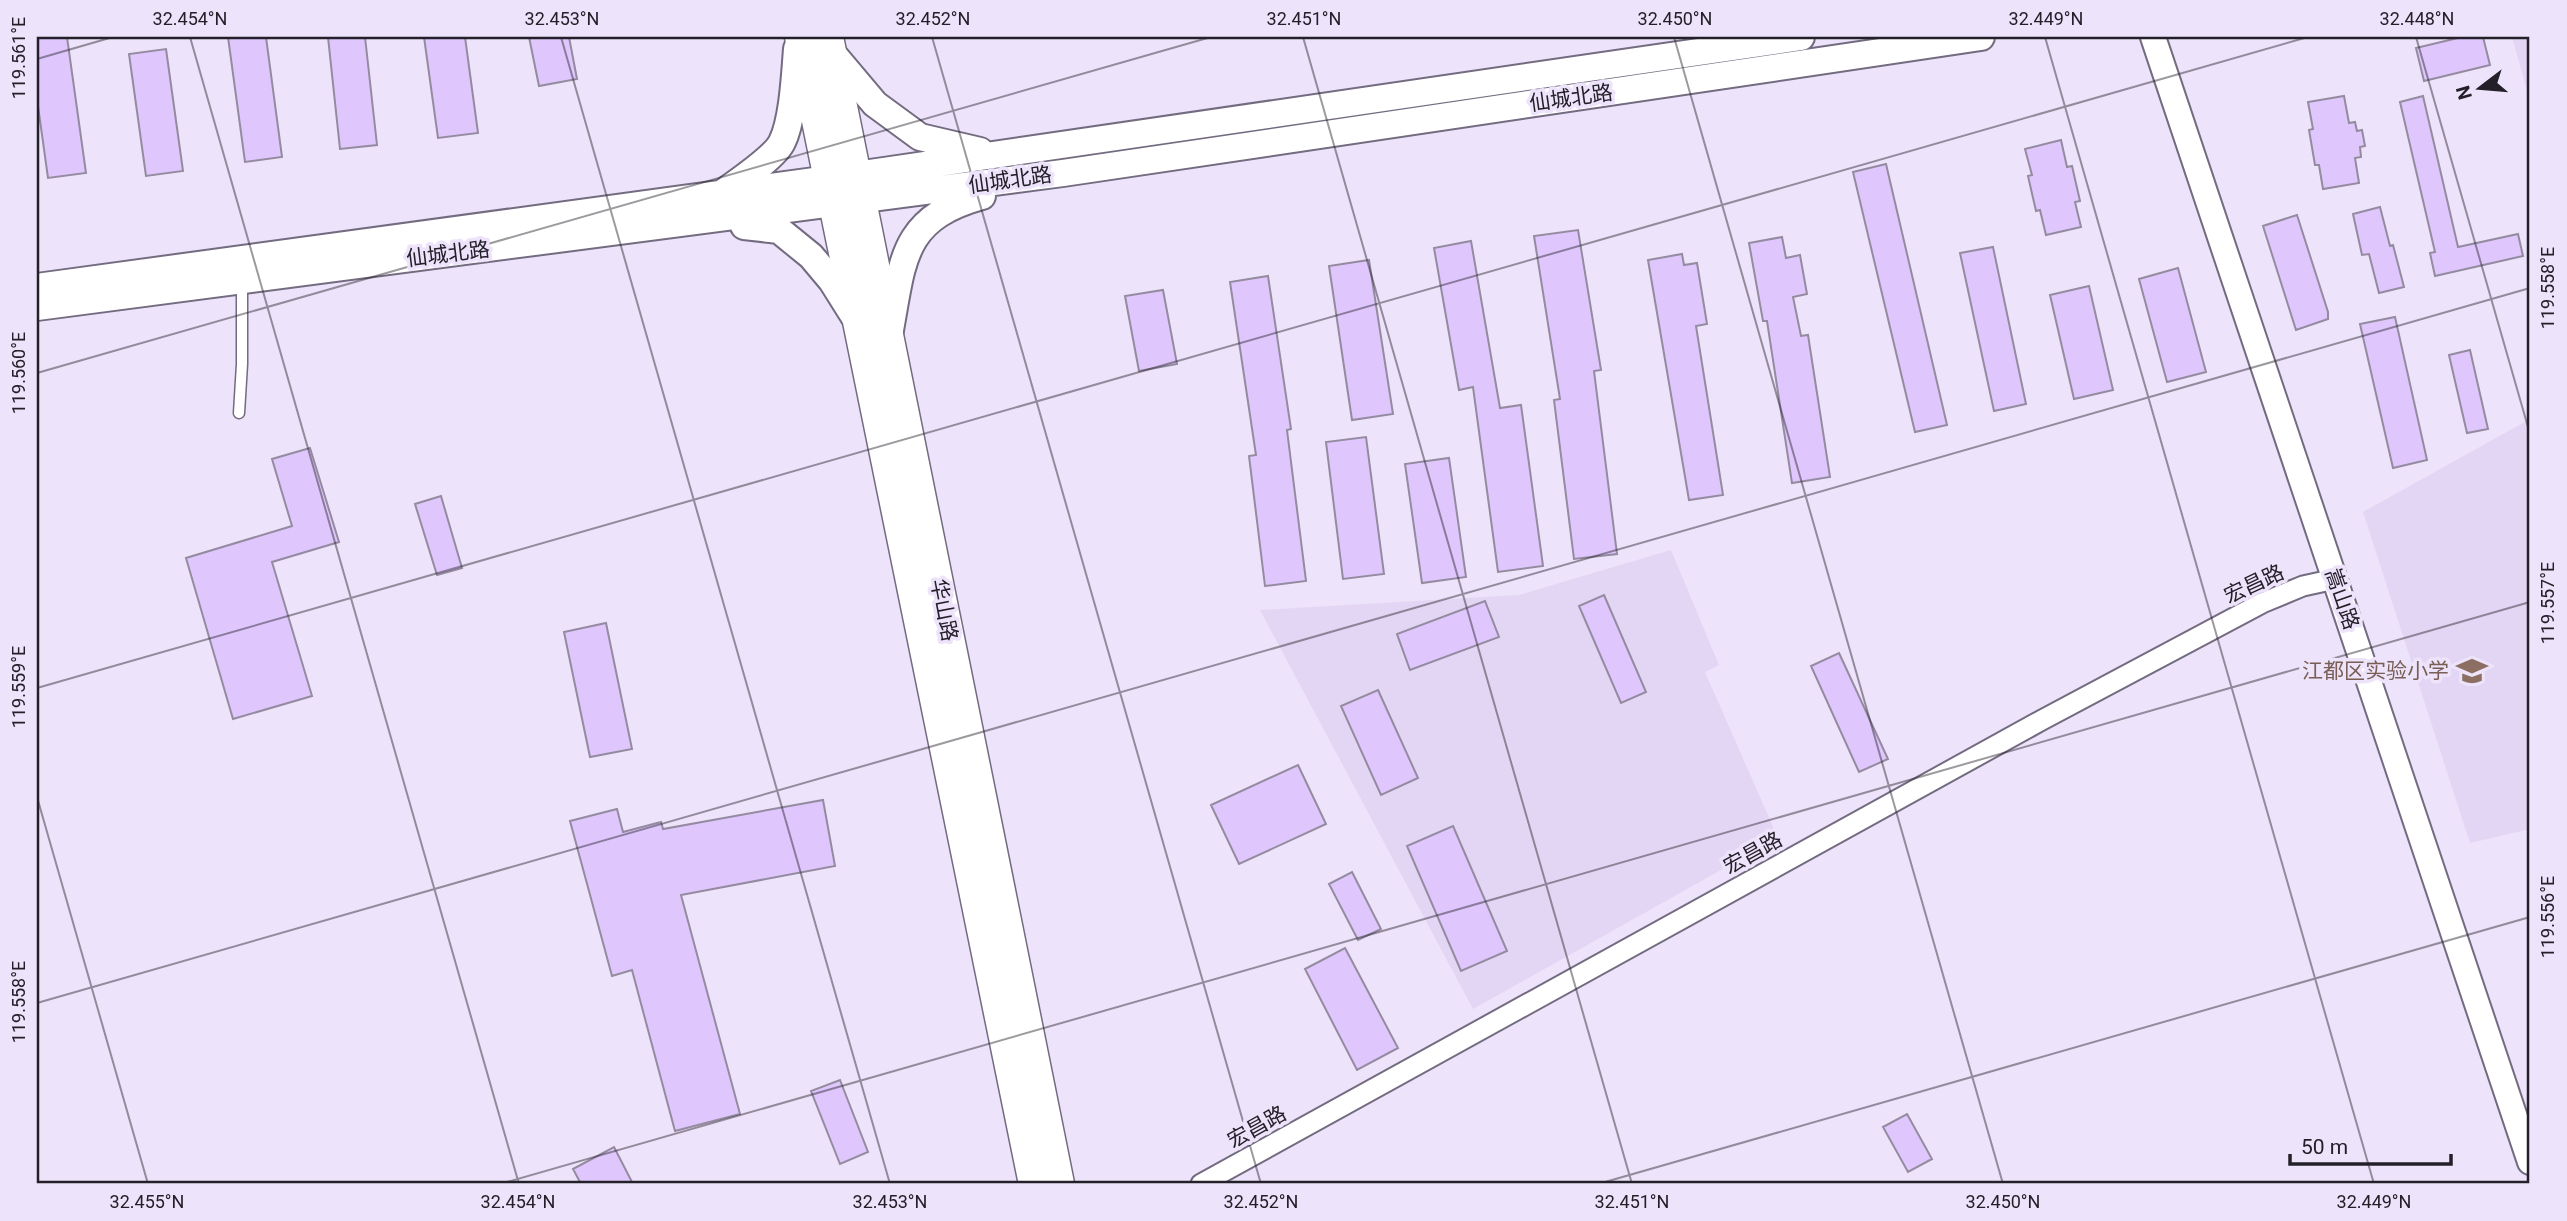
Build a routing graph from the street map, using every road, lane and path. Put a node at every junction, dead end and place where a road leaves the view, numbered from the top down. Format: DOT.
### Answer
graph roads {
  1 [pos="799,37"];
  2 [pos="1801,37"];
  3 [pos="1981,37"];
  4 [pos="2153,37"];
  5 [pos="830,45"];
  6 [pos="995,155"];
  7 [pos="1063,173"];
  8 [pos="845,190"];
  9 [pos="722,194"];
  10 [pos="708,221"];
  11 [pos="242,281"];
  12 [pos="37,287"];
  13 [pos="37,307"];
  14 [pos="859,324"];
  15 [pos="889,335"];
  16 [pos="239,413"];
  17 [pos="2335,579"];
  18 [pos="2530,1162"];
  19 [pos="1034,1184"];
  20 [pos="1059,1184"];
  21 [pos="1201,1184"];
  1 -- 8 [label="main road"];
  1 -- 9 [label="main road"];
  2 -- 6 [label="main road, 仙城北路"];
  3 -- 7 [label="main road, 仙城北路"];
  4 -- 17 [label="street, 嵩山路"];
  5 -- 6 [label="main road"];
  5 -- 8 [label="main road, 华山路"];
  6 -- 8 [label="main road, 仙城北路"];
  7 -- 8 [label="main road, 仙城北路"];
  7 -- 15 [label="main road"];
  8 -- 9 [label="main road, 仙城北路"];
  8 -- 10 [label="main road, 仙城北路"];
  8 -- 14 [label="main road"];
  8 -- 15 [label="main road, 华山路"];
  9 -- 12 [label="main road, 仙城北路"];
  10 -- 11 [label="main road, 仙城北路"];
  10 -- 14 [label="main road"];
  11 -- 13 [label="main road, 仙城北路"];
  11 -- 16 [label="lane"];
  14 -- 19 [label="main road"];
  15 -- 20 [label="main road, 华山路"];
  17 -- 18 [label="street, 嵩山路"];
  17 -- 21 [label="street, 宏昌路"];
}
